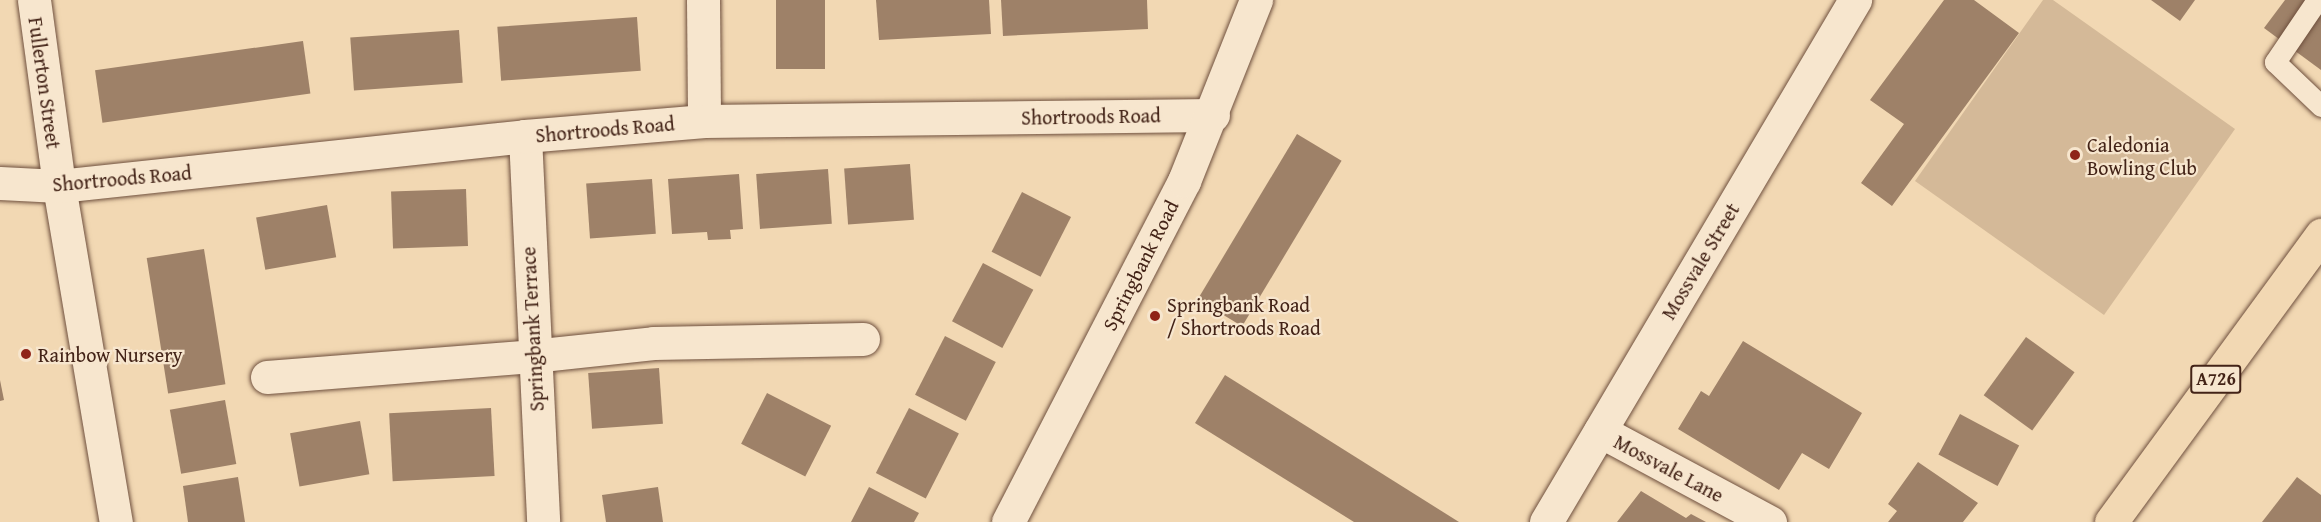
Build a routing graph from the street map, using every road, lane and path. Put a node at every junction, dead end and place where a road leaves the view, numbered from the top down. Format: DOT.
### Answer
graph roads {
  1 [pos="34,0"];
  2 [pos="703,0"];
  3 [pos="1256,0"];
  4 [pos="1855,0"];
  5 [pos="2317,0"];
  6 [pos="2321,106"];
  7 [pos="1213,115"];
  8 [pos="704,121"];
  9 [pos="525,136"];
  10 [pos="0,183"];
  11 [pos="59,186"];
  12 [pos="2321,235"];
  13 [pos="863,339"];
  14 [pos="532,356"];
  15 [pos="267,377"];
  16 [pos="1600,431"];
  17 [pos="116,522"];
  18 [pos="543,522"];
  19 [pos="1008,522"];
  20 [pos="1546,522"];
  21 [pos="1770,522"];
  22 [pos="2111,522"];
  1 -- 11 [label="street, Fullerton Street"];
  2 -- 8 [label="street"];
  3 -- 7 [label="street, Springbank Road"];
  4 -- 16 [label="street, Mossvale Street"];
  5 -- 6 [label="lane"];
  7 -- 8 [label="street, Shortroods Road"];
  7 -- 19 [label="street, Springbank Road"];
  8 -- 9 [label="street, Shortroods Road"];
  9 -- 11 [label="street, Shortroods Road"];
  9 -- 14 [label="street, Springbank Terrace"];
  10 -- 11 [label="street, Shortroods Road"];
  11 -- 17 [label="street, Fullerton Street"];
  12 -- 22 [label="main road, A726"];
  13 -- 14 [label="street"];
  14 -- 15 [label="street"];
  14 -- 18 [label="street, Springbank Terrace"];
  16 -- 20 [label="street, Mossvale Street"];
  16 -- 21 [label="street, Mossvale Lane"];
}
